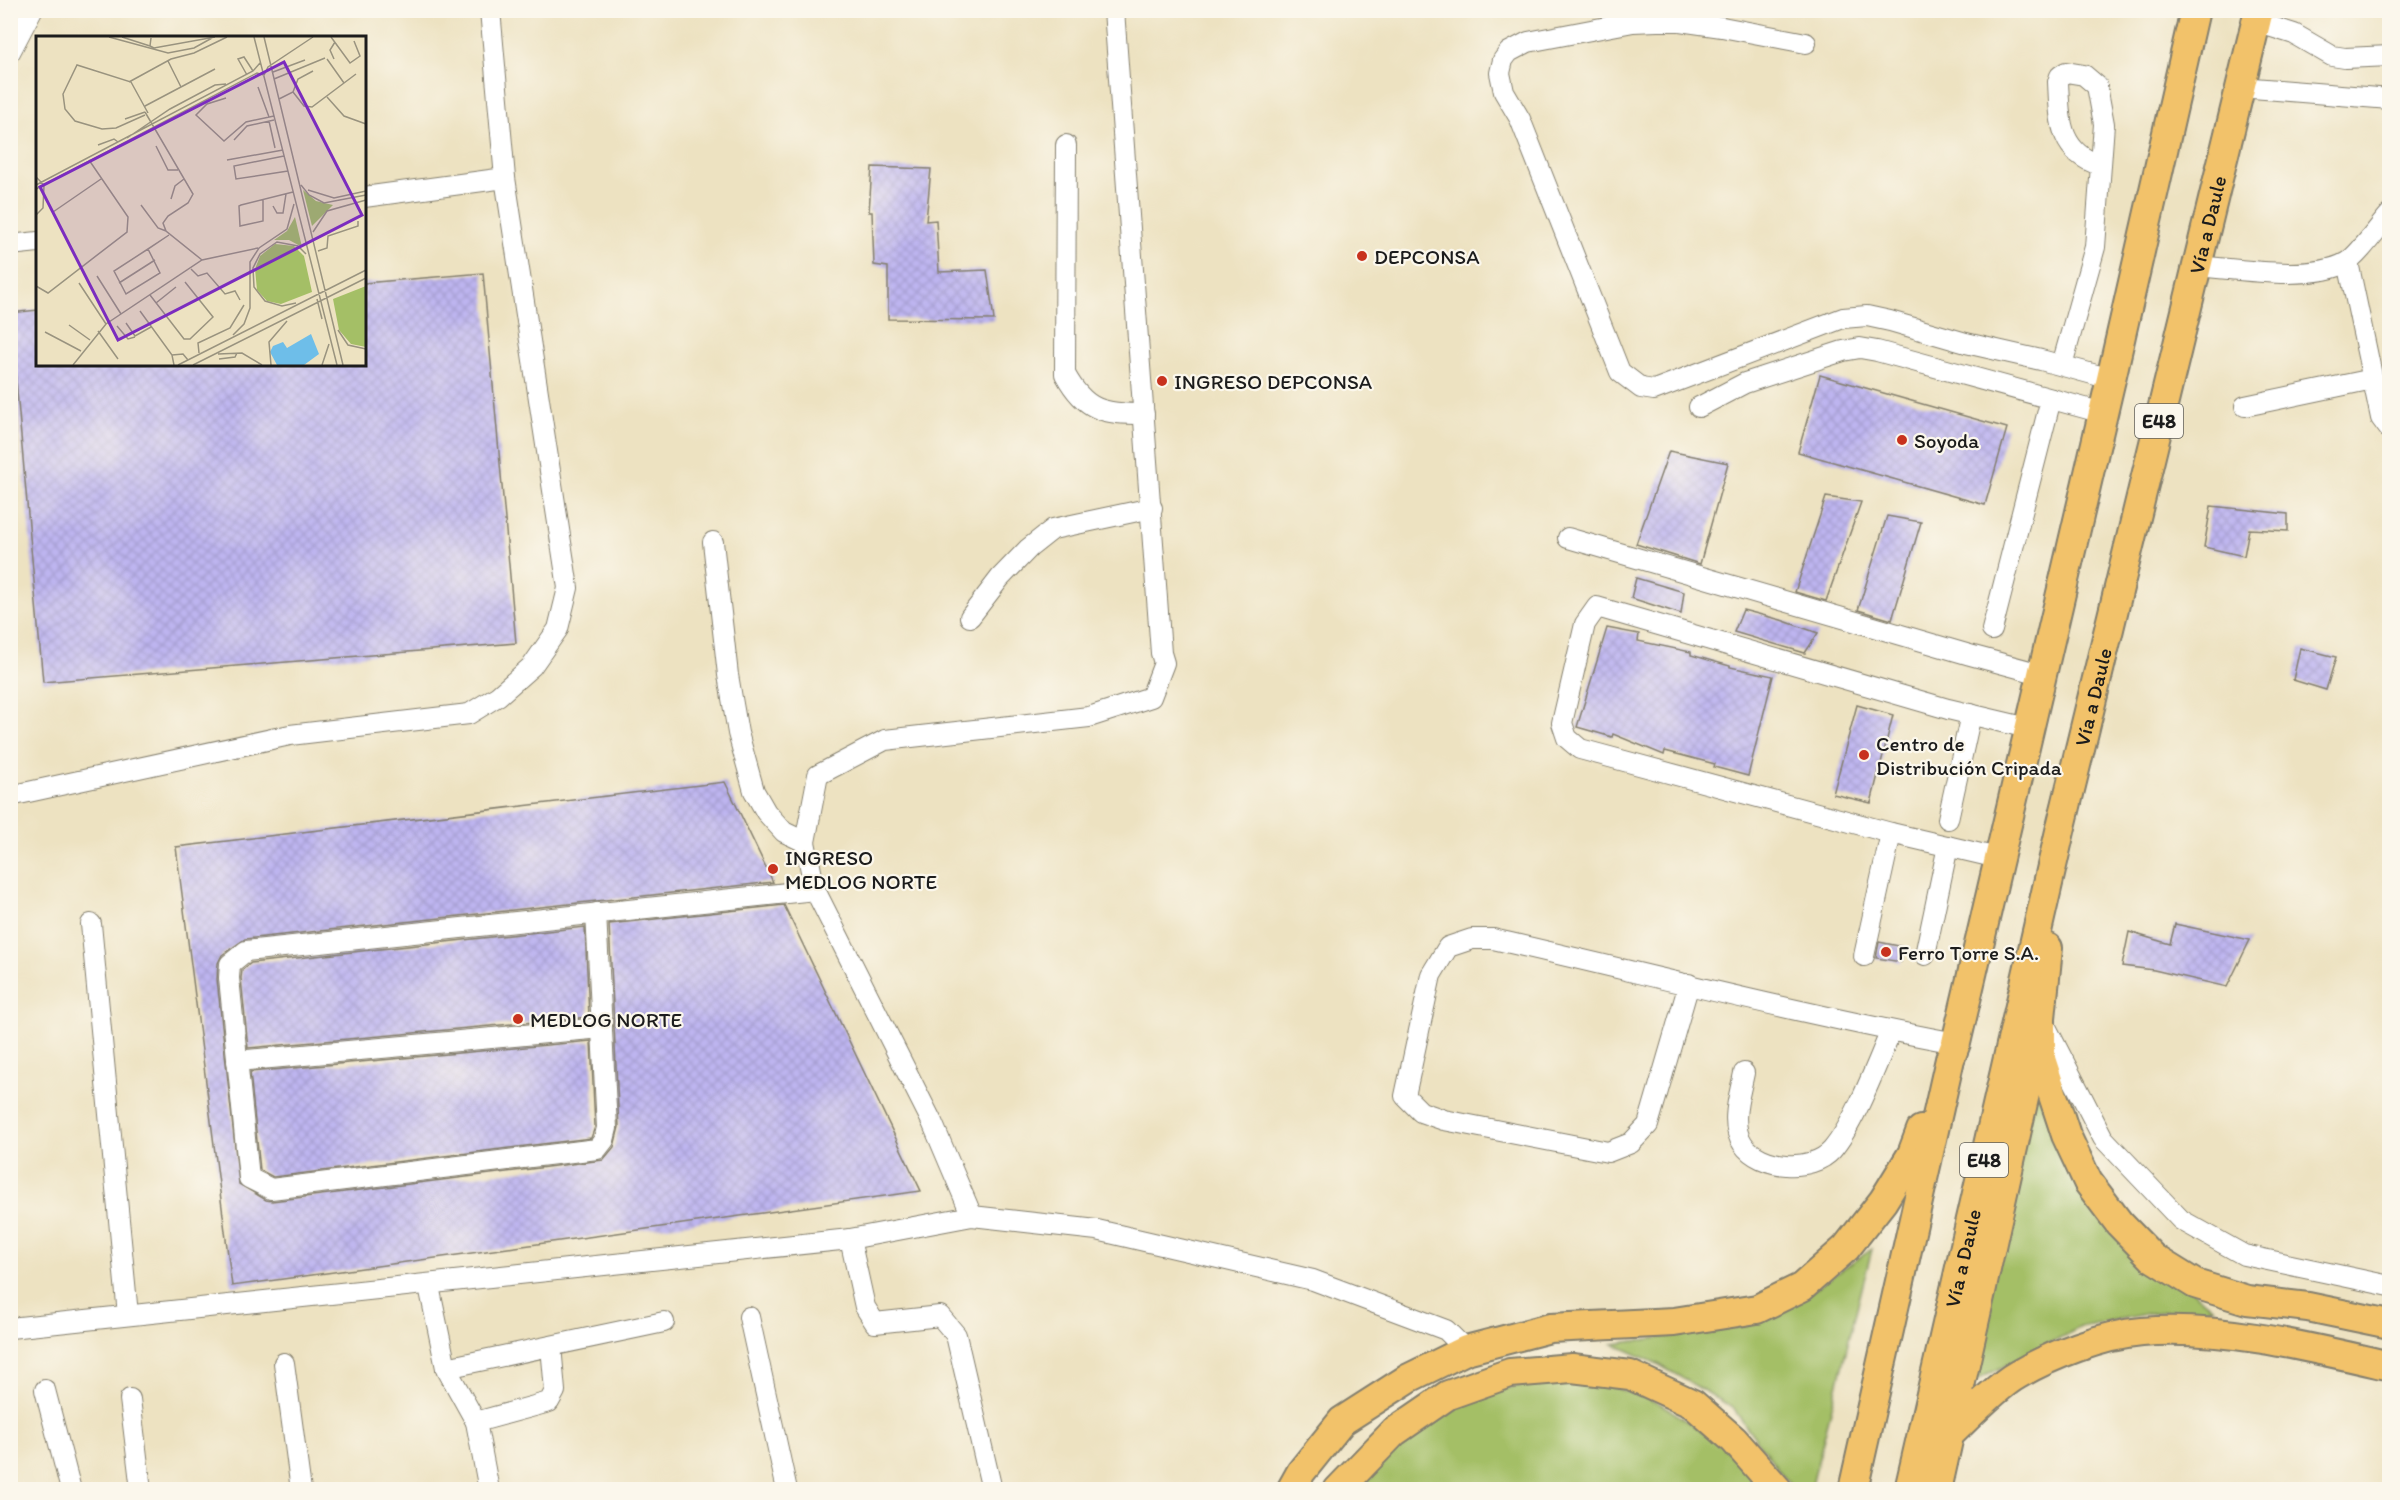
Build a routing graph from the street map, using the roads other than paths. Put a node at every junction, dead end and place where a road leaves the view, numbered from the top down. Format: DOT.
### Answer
graph roads {
  1 [pos="32,10"];
  2 [pos="490,10"];
  3 [pos="1114,10"];
  4 [pos="2193,12"];
  5 [pos="2258,16"];
  6 [pos="1806,43"];
  7 [pos="10,52"];
  8 [pos="2390,56"];
  9 [pos="2240,87"];
  10 [pos="2390,99"];
  11 [pos="1065,145"];
  12 [pos="2100,165"];
  13 [pos="505,178"];
  14 [pos="366,197"];
  15 [pos="2390,214"];
  16 [pos="36,242"];
  17 [pos="10,245"];
  18 [pos="2348,262"];
  19 [pos="2197,266"];
  20 [pos="2062,365"];
  21 [pos="2111,379"];
  22 [pos="2373,379"];
  23 [pos="2051,399"];
  24 [pos="2245,406"];
  25 [pos="1699,407"];
  26 [pos="2103,413"];
  27 [pos="1144,414"];
  28 [pos="2390,430"];
  29 [pos="1152,508"];
  30 [pos="1568,538"];
  31 [pos="713,542"];
  32 [pos="970,617"];
  33 [pos="1992,630"];
  34 [pos="2041,674"];
  35 [pos="1971,714"];
  36 [pos="2028,728"];
  37 [pos="10,796"];
  38 [pos="1948,819"];
  39 [pos="2060,831"];
  40 [pos="1891,833"];
  41 [pos="805,842"];
  42 [pos="1948,846"];
  43 [pos="1998,858"];
  44 [pos="815,890"];
  45 [pos="596,913"];
  46 [pos="91,924"];
  47 [pos="1864,956"];
  48 [pos="1925,956"];
  49 [pos="1689,984"];
  50 [pos="2041,1018"];
  51 [pos="602,1028"];
  52 [pos="1891,1032"];
  53 [pos="1953,1051"];
  54 [pos="237,1061"];
  55 [pos="1744,1073"];
  56 [pos="972,1216"];
  57 [pos="850,1239"];
  58 [pos="429,1286"];
  59 [pos="2390,1286"];
  60 [pos="1895,1301"];
  61 [pos="128,1315"];
  62 [pos="750,1317"];
  63 [pos="663,1322"];
  64 [pos="2390,1323"];
  65 [pos="10,1328"];
  66 [pos="551,1346"];
  67 [pos="1466,1350"];
  68 [pos="284,1363"];
  69 [pos="2390,1366"];
  70 [pos="446,1368"];
  71 [pos="1935,1368"];
  72 [pos="45,1390"];
  73 [pos="130,1399"];
  74 [pos="476,1422"];
  75 [pos="1949,1436"];
  76 [pos="71,1490"];
  77 [pos="141,1490"];
  78 [pos="301,1490"];
  79 [pos="489,1490"];
  80 [pos="788,1490"];
  81 [pos="992,1490"];
  82 [pos="1290,1490"];
  83 [pos="1338,1490"];
  84 [pos="1778,1490"];
  85 [pos="1834,1490"];
  86 [pos="1853,1490"];
  87 [pos="1909,1490"];
  88 [pos="1937,1490"];
  1 -- 7 [label="lane"];
  2 -- 13 [label="lane"];
  3 -- 27 [label="lane"];
  4 -- 21 [label="highway, E48"];
  5 -- 8 [label="lane"];
  5 -- 9 [label="highway, Vía a Daule / E48"];
  6 -- 20 [label="lane"];
  9 -- 10 [label="lane"];
  9 -- 19 [label="highway, Vía a Daule / E48"];
  11 -- 27 [label="lane"];
  12 -- 20 [label="lane"];
  13 -- 14 [label="lane"];
  13 -- 37 [label="lane"];
  15 -- 18 [label="lane"];
  16 -- 17 [label="lane"];
  18 -- 19 [label="lane"];
  18 -- 22 [label="lane"];
  19 -- 39 [label="highway, Vía a Daule / E48"];
  20 -- 21 [label="lane"];
  21 -- 26 [label="highway, E48"];
  22 -- 24 [label="lane"];
  22 -- 28 [label="lane"];
  23 -- 25 [label="lane"];
  23 -- 26 [label="lane"];
  23 -- 33 [label="lane"];
  26 -- 34 [label="highway, E48"];
  27 -- 29 [label="lane"];
  29 -- 32 [label="lane"];
  29 -- 41 [label="lane"];
  30 -- 34 [label="lane"];
  31 -- 41 [label="lane"];
  34 -- 36 [label="highway, E48"];
  35 -- 36 [label="lane"];
  35 -- 38 [label="lane"];
  35 -- 40 [label="lane"];
  36 -- 43 [label="highway, E48"];
  39 -- 50 [label="highway"];
  39 -- 71 [label="highway, Vía a Daule / E48"];
  40 -- 42 [label="lane"];
  40 -- 47 [label="lane"];
  41 -- 44 [label="lane"];
  42 -- 43 [label="lane"];
  42 -- 48 [label="lane"];
  43 -- 53 [label="highway, E48"];
  44 -- 45 [label="lane"];
  44 -- 56 [label="lane"];
  45 -- 51 [label="lane"];
  45 -- 54 [label="lane"];
  46 -- 61 [label="lane"];
  49 -- 49 [label="lane"];
  49 -- 52 [label="lane"];
  50 -- 59 [label="lane"];
  50 -- 64 [label="highway"];
  50 -- 75 [label="highway"];
  51 -- 54 [label="lane"];
  51 -- 54 [label="lane"];
  52 -- 53 [label="lane"];
  52 -- 55 [label="lane"];
  53 -- 60 [label="highway, E48"];
  53 -- 67 [label="highway"];
  56 -- 57 [label="lane"];
  56 -- 67 [label="lane"];
  57 -- 58 [label="lane"];
  57 -- 81 [label="lane"];
  58 -- 61 [label="lane"];
  58 -- 70 [label="lane"];
  60 -- 85 [label="highway"];
  60 -- 86 [label="highway, E48"];
  61 -- 65 [label="lane"];
  62 -- 80 [label="lane"];
  63 -- 66 [label="lane"];
  66 -- 70 [label="lane"];
  66 -- 74 [label="lane"];
  67 -- 82 [label="highway"];
  68 -- 78 [label="lane"];
  69 -- 75 [label="highway"];
  70 -- 74 [label="lane"];
  71 -- 75 [label="highway"];
  71 -- 87 [label="highway, Vía a Daule / E48"];
  72 -- 76 [label="lane"];
  73 -- 77 [label="lane"];
  74 -- 79 [label="lane"];
  75 -- 88 [label="highway"];
  83 -- 84 [label="highway"];
}
